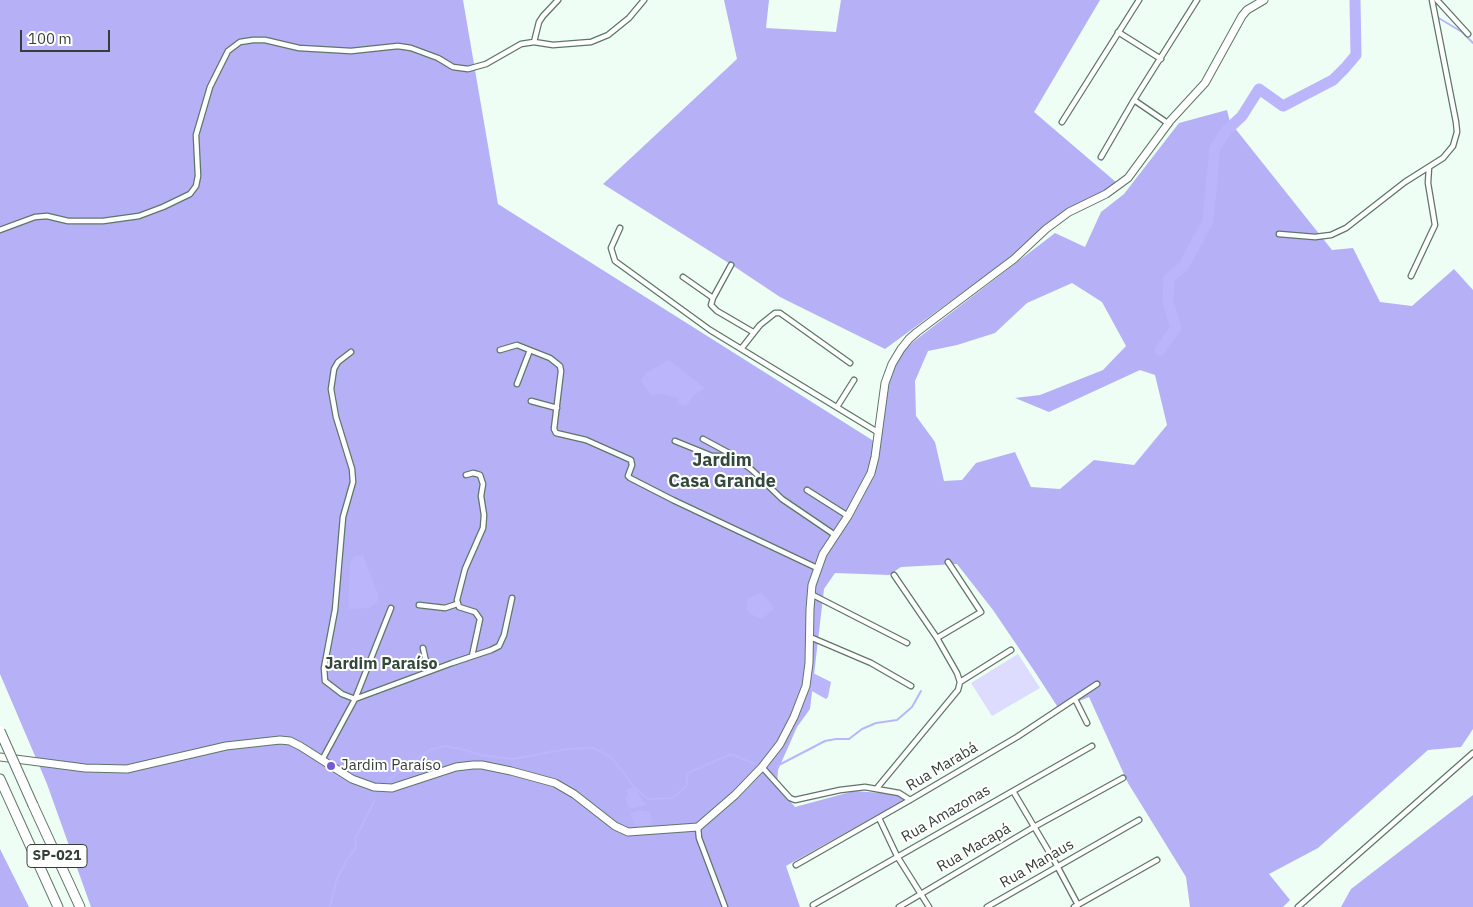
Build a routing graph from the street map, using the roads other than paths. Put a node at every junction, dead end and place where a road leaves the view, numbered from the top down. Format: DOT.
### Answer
graph roads {
  1 [pos="558,0"];
  2 [pos="644,0"];
  3 [pos="1139,0"];
  4 [pos="1197,0"];
  5 [pos="1264,0"];
  6 [pos="1432,0"];
  7 [pos="1437,0"];
  8 [pos="1118,32"];
  9 [pos="1468,34"];
  10 [pos="534,42"];
  11 [pos="1161,59"];
  12 [pos="1134,100"];
  13 [pos="1062,122"];
  14 [pos="1168,124"];
  15 [pos="1101,157"];
  16 [pos="1429,167"];
  17 [pos="620,228"];
  18 [pos="0,230"];
  19 [pos="1280,234"];
  20 [pos="731,265"];
  21 [pos="1411,276"];
  22 [pos="683,277"];
  23 [pos="713,298"];
  24 [pos="753,332"];
  25 [pos="741,349"];
  26 [pos="500,350"];
  27 [pos="530,350"];
  28 [pos="351,352"];
  29 [pos="850,363"];
  30 [pos="854,380"];
  31 [pos="517,384"];
  32 [pos="531,401"];
  33 [pos="837,407"];
  34 [pos="557,408"];
  35 [pos="879,433"];
  36 [pos="703,439"];
  37 [pos="675,441"];
  38 [pos="734,456"];
  39 [pos="466,475"];
  40 [pos="807,490"];
  41 [pos="848,516"];
  42 [pos="835,535"];
  43 [pos="948,562"];
  44 [pos="817,568"];
  45 [pos="894,575"];
  46 [pos="810,594"];
  47 [pos="512,598"];
  48 [pos="457,604"];
  49 [pos="419,605"];
  50 [pos="391,608"];
  51 [pos="810,637"];
  52 [pos="937,638"];
  53 [pos="907,644"];
  54 [pos="423,648"];
  55 [pos="1011,650"];
  56 [pos="472,656"];
  57 [pos="428,672"];
  58 [pos="960,682"];
  59 [pos="1097,684"];
  60 [pos="911,686"];
  61 [pos="355,699"];
  62 [pos="1075,699"];
  63 [pos="1087,723"];
  64 [pos="0,731"];
  65 [pos="1092,746"];
  66 [pos="1473,753"];
  67 [pos="0,757"];
  68 [pos="322,760"];
  69 [pos="762,768"];
  70 [pos="0,778"];
  71 [pos="1123,778"];
  72 [pos="877,788"];
  73 [pos="1013,790"];
  74 [pos="910,800"];
  75 [pos="879,818"];
  76 [pos="1139,820"];
  77 [pos="698,827"];
  78 [pos="1034,827"];
  79 [pos="897,856"];
  80 [pos="1157,860"];
  81 [pos="796,865"];
  82 [pos="1058,867"];
  83 [pos="920,894"];
  84 [pos="813,905"];
  85 [pos="1076,906"];
  86 [pos="58,907"];
  87 [pos="80,907"];
  88 [pos="725,907"];
  89 [pos="899,907"];
  90 [pos="929,907"];
  91 [pos="987,907"];
  92 [pos="1298,907"];
  1 -- 10 [label="street"];
  2 -- 10 [label="street"];
  3 -- 8 [label="street"];
  4 -- 11 [label="street"];
  5 -- 14 [label="main road"];
  6 -- 16 [label="street"];
  7 -- 9 [label="street"];
  8 -- 11 [label="street"];
  8 -- 13 [label="street"];
  10 -- 18 [label="street"];
  11 -- 12 [label="street"];
  12 -- 14 [label="street"];
  12 -- 15 [label="street"];
  14 -- 35 [label="main road"];
  16 -- 19 [label="street"];
  16 -- 21 [label="street"];
  17 -- 25 [label="street"];
  20 -- 23 [label="street"];
  22 -- 23 [label="street"];
  23 -- 24 [label="street"];
  24 -- 25 [label="street"];
  24 -- 29 [label="street"];
  25 -- 33 [label="street"];
  26 -- 27 [label="street"];
  27 -- 31 [label="street"];
  27 -- 34 [label="street"];
  28 -- 61 [label="street"];
  30 -- 33 [label="street"];
  32 -- 34 [label="street"];
  33 -- 35 [label="street"];
  34 -- 44 [label="street"];
  35 -- 41 [label="main road"];
  36 -- 38 [label="street"];
  37 -- 38 [label="street"];
  38 -- 42 [label="street"];
  39 -- 48 [label="street"];
  40 -- 41 [label="street"];
  41 -- 42 [label="main road"];
  42 -- 44 [label="main road"];
  43 -- 52 [label="street"];
  44 -- 46 [label="main road"];
  45 -- 52 [label="street"];
  46 -- 51 [label="main road"];
  46 -- 53 [label="street"];
  47 -- 56 [label="street"];
  48 -- 49 [label="street"];
  48 -- 56 [label="street"];
  50 -- 61 [label="street"];
  51 -- 60 [label="street"];
  51 -- 69 [label="main road"];
  52 -- 58 [label="street"];
  54 -- 57 [label="street"];
  55 -- 58 [label="street"];
  56 -- 57 [label="street"];
  57 -- 61 [label="street"];
  58 -- 72 [label="street"];
  59 -- 62 [label="street, Rua Marabá"];
  61 -- 68 [label="street"];
  62 -- 63 [label="street"];
  62 -- 74 [label="street, Rua Marabá"];
  64 -- 87 [label="highway, SP-021, bridge"];
  65 -- 73 [label="street, Rua Amazonas"];
  66 -- 92 [label="street"];
  67 -- 68 [label="main road"];
  68 -- 77 [label="main road"];
  69 -- 72 [label="street"];
  69 -- 77 [label="main road"];
  70 -- 86 [label="highway, SP-021"];
  71 -- 78 [label="street, Rua Macapá"];
  72 -- 74 [label="street"];
  73 -- 78 [label="street"];
  73 -- 79 [label="street, Rua Amazonas"];
  74 -- 75 [label="street, Rua Marabá"];
  75 -- 79 [label="street"];
  75 -- 81 [label="street, Rua Marabá"];
  76 -- 82 [label="street, Rua Manaus"];
  77 -- 88 [label="street"];
  78 -- 82 [label="street"];
  78 -- 83 [label="street, Rua Macapá"];
  79 -- 83 [label="street"];
  79 -- 84 [label="street, Rua Amazonas"];
  80 -- 85 [label="street"];
  82 -- 85 [label="street"];
  82 -- 91 [label="street, Rua Manaus"];
  83 -- 89 [label="street, Rua Macapá"];
  83 -- 90 [label="street"];
}
